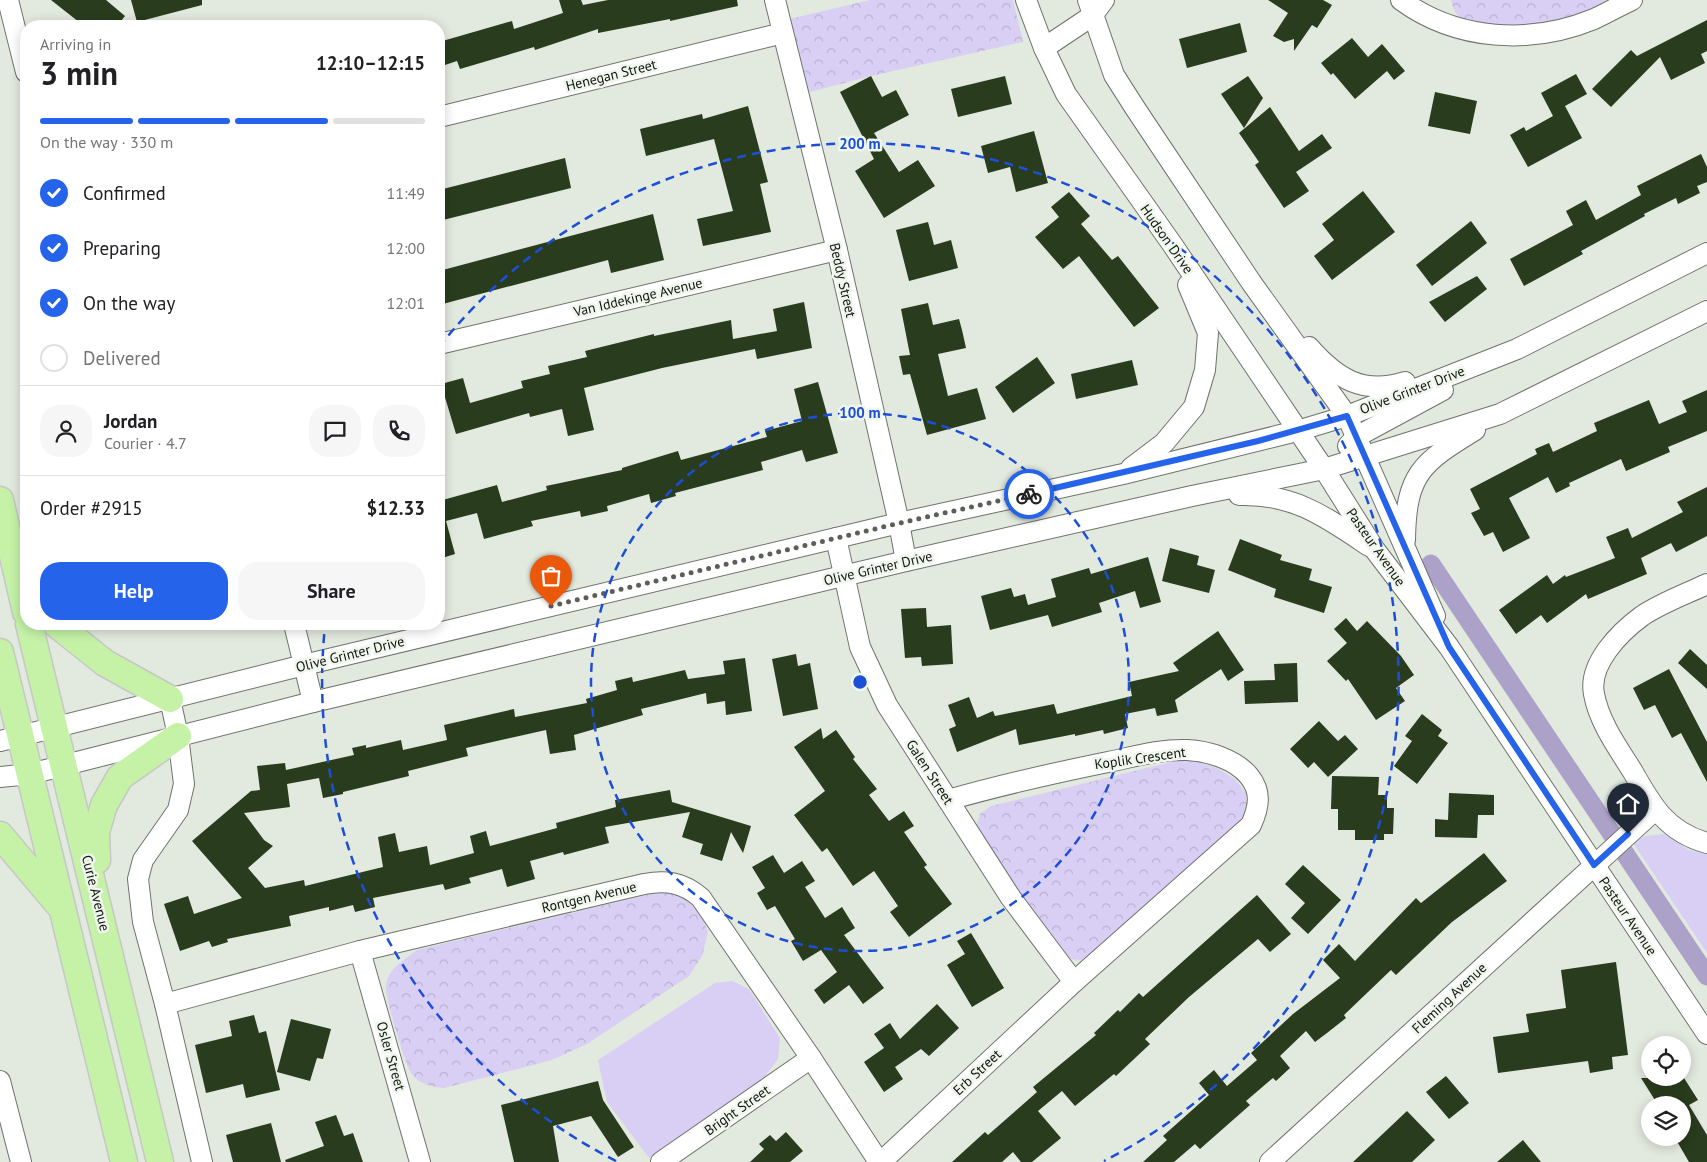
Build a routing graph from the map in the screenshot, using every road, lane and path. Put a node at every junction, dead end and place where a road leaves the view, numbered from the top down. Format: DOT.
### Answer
graph roads {
  1 [pos="8,0"];
  2 [pos="775,0"];
  3 [pos="1026,0"];
  4 [pos="1401,0"];
  5 [pos="1632,0"];
  6 [pos="1095,5"];
  7 [pos="1422,6"];
  8 [pos="783,33"];
  9 [pos="20,48"];
  10 [pos="1044,48"];
  11 [pos="445,117"];
  12 [pos="1172,244"];
  13 [pos="837,250"];
  14 [pos="1707,254"];
  15 [pos="1251,282"];
  16 [pos="1707,311"];
  17 [pos="445,343"];
  18 [pos="1517,349"];
  19 [pos="1500,414"];
  20 [pos="1347,416"];
  21 [pos="1297,431"];
  22 [pos="1356,437"];
  23 [pos="1364,457"];
  24 [pos="1324,469"];
  25 [pos="1123,474"];
  26 [pos="1192,496"];
  27 [pos="0,500"];
  28 [pos="900,523"];
  29 [pos="836,538"];
  30 [pos="1405,547"];
  31 [pos="1375,550"];
  32 [pos="906,561"];
  33 [pos="20,576"];
  34 [pos="844,576"];
  35 [pos="1707,584"];
  36 [pos="30,630"];
  37 [pos="63,630"];
  38 [pos="295,630"];
  39 [pos="1449,647"];
  40 [pos="0,652"];
  41 [pos="304,665"];
  42 [pos="170,699"];
  43 [pos="313,702"];
  44 [pos="54,726"];
  45 [pos="178,736"];
  46 [pos="10,738"];
  47 [pos="64,765"];
  48 [pos="30,774"];
  49 [pos="0,777"];
  50 [pos="948,800"];
  51 [pos="1655,810"];
  52 [pos="0,835"];
  53 [pos="1707,843"];
  54 [pos="1594,865"];
  55 [pos="98,899"];
  56 [pos="64,912"];
  57 [pos="360,951"];
  58 [pos="1074,982"];
  59 [pos="166,1004"];
  60 [pos="1707,1034"];
  61 [pos="811,1058"];
  62 [pos="0,1081"];
  63 [pos="21,1162"];
  64 [pos="124,1162"];
  65 [pos="160,1162"];
  66 [pos="202,1162"];
  67 [pos="420,1162"];
  68 [pos="661,1162"];
  69 [pos="880,1162"];
  70 [pos="1270,1162"];
  1 -- 9 [label="street"];
  2 -- 8 [label="street, Beddy Street"];
  3 -- 10 [label="street, Hudson Drive"];
  4 -- 7 [label="street"];
  5 -- 7 [label="street"];
  6 -- 10 [label="street"];
  6 -- 15 [label="street"];
  8 -- 11 [label="street, Henegan Street"];
  8 -- 13 [label="street, Beddy Street"];
  10 -- 12 [label="street, Hudson Drive"];
  12 -- 21 [label="street, Hudson Drive"];
  12 -- 25 [label="street"];
  13 -- 17 [label="street, Van Iddekinge Avenue"];
  13 -- 28 [label="street, Beddy Street"];
  14 -- 18 [label="street, Olive Grinter Drive"];
  15 -- 18 [label="street"];
  15 -- 20 [label="street"];
  16 -- 19 [label="street, Olive Grinter Drive"];
  18 -- 20 [label="street, Olive Grinter Drive"];
  18 -- 22 [label="street"];
  19 -- 23 [label="street, Olive Grinter Drive"];
  19 -- 30 [label="street"];
  20 -- 21 [label="street, Olive Grinter Drive"];
  20 -- 22 [label="street"];
  21 -- 24 [label="street, Hudson Drive"];
  21 -- 25 [label="street, Olive Grinter Drive"];
  22 -- 23 [label="street"];
  22 -- 24 [label="street"];
  23 -- 24 [label="street, Olive Grinter Drive"];
  23 -- 30 [label="street, Pasteur Avenue"];
  24 -- 26 [label="street, Olive Grinter Drive"];
  24 -- 31 [label="street, Pasteur Avenue"];
  25 -- 28 [label="street, Olive Grinter Drive"];
  26 -- 31 [label="street"];
  26 -- 32 [label="street, Olive Grinter Drive"];
  27 -- 33 [label="main road"];
  28 -- 29 [label="street, Olive Grinter Drive"];
  28 -- 32 [label="street, Beddy Street"];
  29 -- 34 [label="street, Galen Street"];
  29 -- 41 [label="street, Olive Grinter Drive"];
  30 -- 39 [label="street, Pasteur Avenue"];
  31 -- 39 [label="street, Pasteur Avenue"];
  32 -- 34 [label="street, Olive Grinter Drive"];
  34 -- 43 [label="street, Olive Grinter Drive"];
  34 -- 50 [label="street, Galen Street"];
  35 -- 51 [label="street"];
  36 -- 44 [label="main road, Curie Avenue"];
  37 -- 42 [label="main road"];
  38 -- 41 [label="street"];
  39 -- 54 [label="street, Pasteur Avenue"];
  40 -- 46 [label="main road"];
  41 -- 42 [label="street, Olive Grinter Drive"];
  41 -- 43 [label="street"];
  42 -- 44 [label="street, Olive Grinter Drive"];
  42 -- 45 [label="street"];
  43 -- 45 [label="street, Olive Grinter Drive"];
  44 -- 46 [label="street, Olive Grinter Drive"];
  44 -- 47 [label="main road, Curie Avenue"];
  45 -- 47 [label="street, Olive Grinter Drive"];
  45 -- 55 [label="main road"];
  45 -- 59 [label="street"];
  46 -- 48 [label="main road"];
  47 -- 48 [label="street, Olive Grinter Drive"];
  47 -- 55 [label="main road, Curie Avenue"];
  48 -- 49 [label="street, Olive Grinter Drive"];
  48 -- 56 [label="main road"];
  50 -- 58 [label="street, Galen Street"];
  50 -- 58 [label="street, Koplik Crescent"];
  51 -- 53 [label="street"];
  51 -- 54 [label="street, Fleming Avenue"];
  52 -- 56 [label="main road"];
  54 -- 60 [label="street, Pasteur Avenue"];
  54 -- 70 [label="street, Fleming Avenue"];
  55 -- 65 [label="main road, Curie Avenue"];
  56 -- 64 [label="main road"];
  57 -- 59 [label="street, Rontgen Avenue"];
  57 -- 61 [label="street, Rontgen Avenue"];
  57 -- 67 [label="street, Osler Street"];
  58 -- 69 [label="street, Erb Street"];
  59 -- 66 [label="street"];
  61 -- 68 [label="street, Bright Street"];
  61 -- 69 [label="street, Rontgen Avenue"];
  62 -- 63 [label="street"];
}
